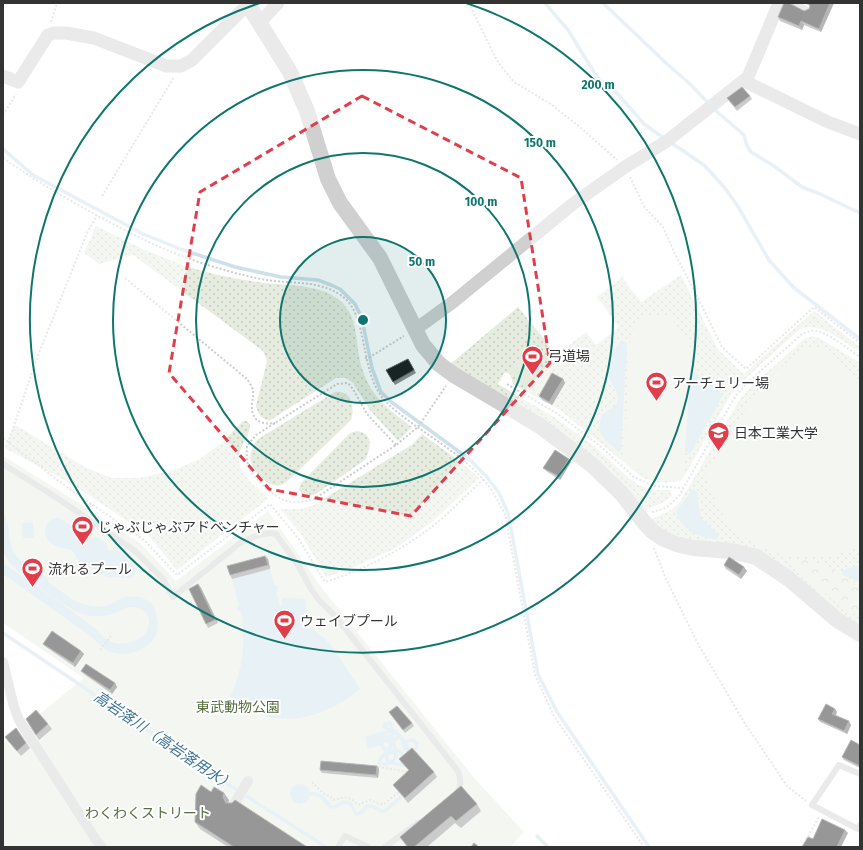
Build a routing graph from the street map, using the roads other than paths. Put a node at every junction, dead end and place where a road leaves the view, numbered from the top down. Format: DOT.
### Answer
graph roads {
  1 [pos="278,3"];
  2 [pos="779,3"];
  3 [pos="794,3"];
  4 [pos="248,4"];
  5 [pos="808,10"];
  6 [pos="258,23"];
  7 [pos="3,76"];
  8 [pos="744,81"];
  9 [pos="860,134"];
  10 [pos="410,332"];
  11 [pos="3,464"];
  12 [pos="860,634"];
  13 [pos="3,662"];
  14 [pos="860,774"];
  15 [pos="248,781"];
  16 [pos="451,798"];
  17 [pos="234,804"];
  18 [pos="421,820"];
  19 [pos="860,825"];
  20 [pos="339,845"];
  21 [pos="102,847"];
  22 [pos="368,847"];
  23 [pos="385,847"];
  1 -- 6 [label="street"];
  2 -- 8 [label="street"];
  3 -- 5 [label="lane"];
  4 -- 6 [label="street"];
  4 -- 7 [label="street"];
  6 -- 10 [label="street"];
  8 -- 9 [label="street"];
  8 -- 10 [label="street"];
  10 -- 12 [label="street"];
  11 -- 16 [label="lane"];
  13 -- 21 [label="street"];
  14 -- 19 [label="lane"];
  15 -- 17 [label="street"];
  18 -- 23 [label="lane"];
  20 -- 22 [label="lane"];
}
